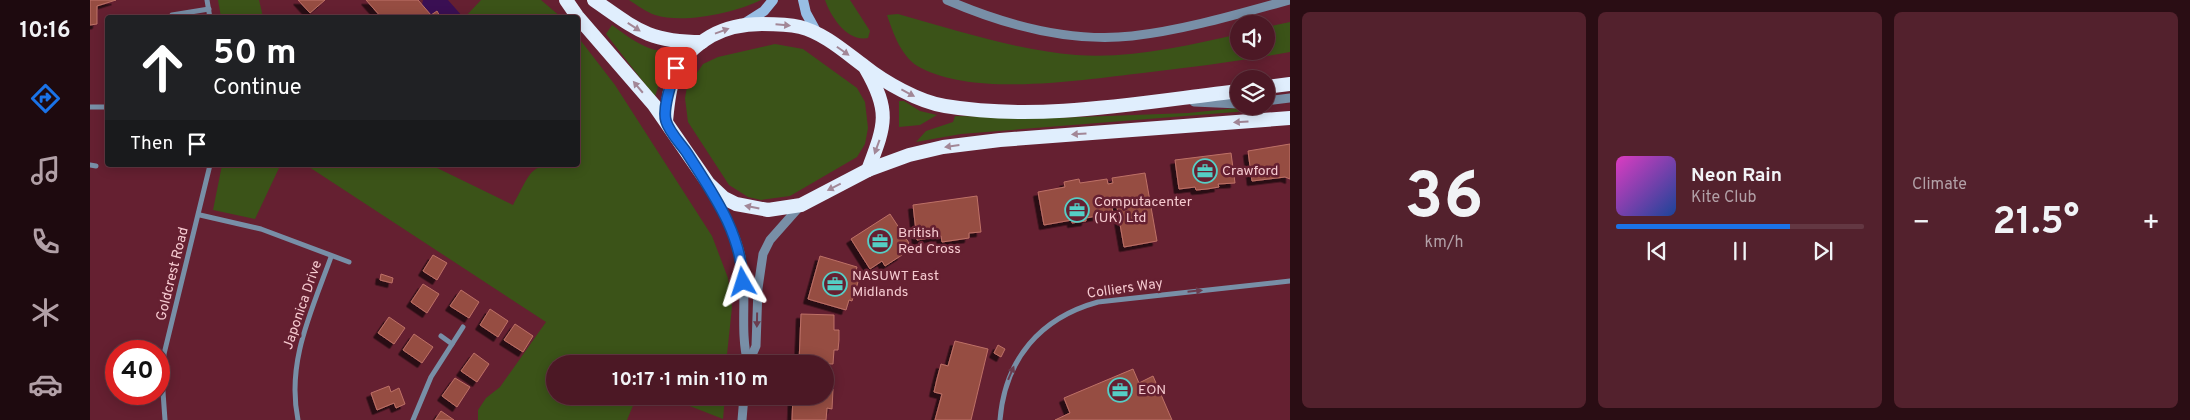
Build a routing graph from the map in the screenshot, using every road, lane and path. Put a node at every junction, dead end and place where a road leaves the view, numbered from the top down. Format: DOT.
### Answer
graph roads {
  1 [pos="207,0"];
  2 [pos="566,0"];
  3 [pos="594,0"];
  4 [pos="773,0"];
  5 [pos="803,0"];
  6 [pos="947,0"];
  7 [pos="1289,0"];
  8 [pos="209,9"];
  9 [pos="172,15"];
  10 [pos="210,15"];
  11 [pos="576,15"];
  12 [pos="580,20"];
  13 [pos="744,24"];
  14 [pos="819,36"];
  15 [pos="702,42"];
  16 [pos="866,68"];
  17 [pos="1290,84"];
  18 [pos="1275,86"];
  19 [pos="1230,92"];
  20 [pos="1290,98"];
  21 [pos="1156,100"];
  22 [pos="1275,100"];
  23 [pos="1230,104"];
  24 [pos="90,107"];
  25 [pos="105,107"];
  26 [pos="1290,118"];
  27 [pos="666,121"];
  28 [pos="90,165"];
  29 [pos="96,166"];
  30 [pos="210,167"];
  31 [pos="868,170"];
  32 [pos="708,183"];
  33 [pos="801,206"];
  34 [pos="200,215"];
  35 [pos="331,257"];
  36 [pos="349,262"];
  37 [pos="1290,281"];
  38 [pos="463,327"];
  39 [pos="441,336"];
  40 [pos="452,344"];
  41 [pos="743,405"];
  42 [pos="165,420"];
  43 [pos="298,420"];
  44 [pos="413,420"];
  45 [pos="742,420"];
  46 [pos="1000,420"];
  1 -- 8 [label="street"];
  11 -- 2 [label="highway, one-way"];
  3 -- 15 [label="highway, one-way"];
  4 -- 13 [label="main road"];
  5 -- 14 [label="main road"];
  6 -- 7 [label="street"];
  8 -- 9 [label="street"];
  8 -- 10 [label="street"];
  27 -- 12 [label="highway, one-way"];
  13 -- 14 [label="highway, one-way"];
  15 -- 13 [label="highway, one-way"];
  14 -- 16 [label="highway, one-way"];
  15 -- 27 [label="highway"];
  16 -- 21 [label="highway, one-way"];
  16 -- 31 [label="highway, one-way"];
  17 -- 18 [label="highway"];
  19 -- 21 [label="highway"];
  20 -- 22 [label="street"];
  21 -- 23 [label="street"];
  24 -- 25 [label="street"];
  26 -- 31 [label="highway, one-way"];
  27 -- 32 [label="highway"];
  28 -- 29 [label="street"];
  30 -- 34 [label="street, Goldcrest Road"];
  31 -- 33 [label="highway, one-way"];
  33 -- 32 [label="highway, one-way"];
  33 -- 32 [label="street, one-way"];
  34 -- 35 [label="street, Japonica Drive"];
  34 -- 42 [label="street, Goldcrest Road"];
  35 -- 36 [label="street, Japonica Drive"];
  35 -- 43 [label="street, Japonica Drive"];
  46 -- 37 [label="street, Colliers Way, one-way"];
  38 -- 40 [label="street"];
  39 -- 40 [label="street"];
  40 -- 44 [label="street"];
  41 -- 45 [label="street"];
}
